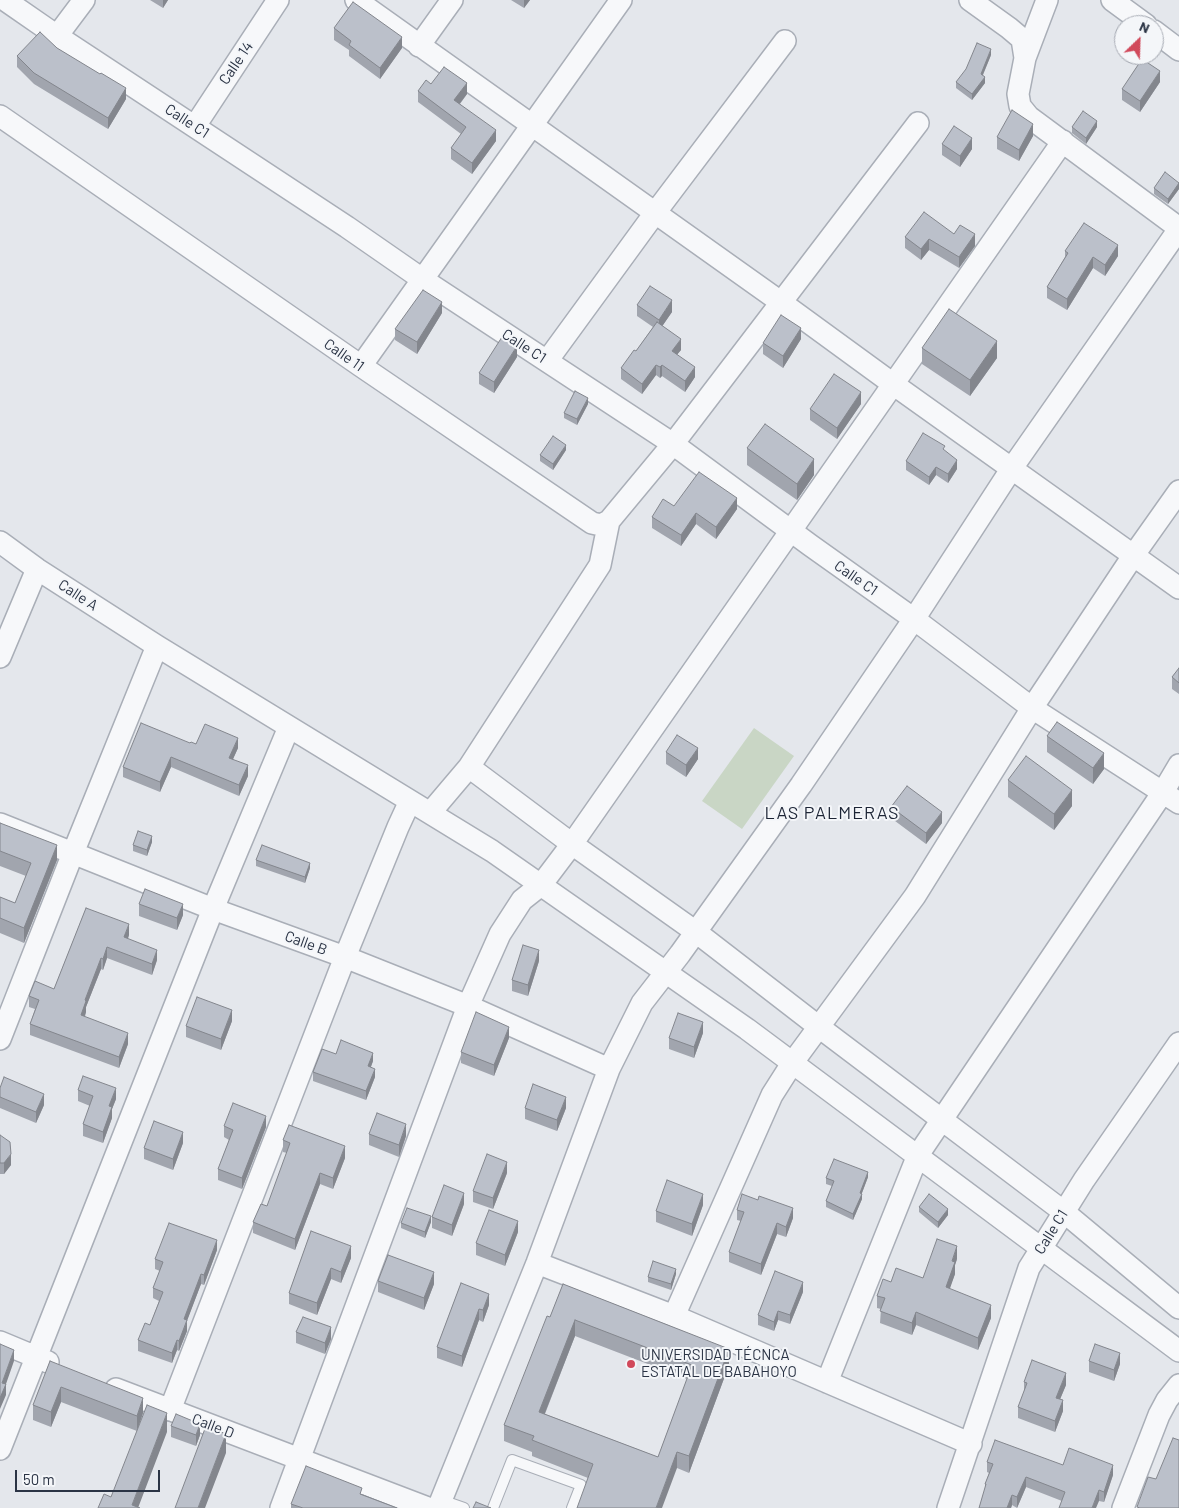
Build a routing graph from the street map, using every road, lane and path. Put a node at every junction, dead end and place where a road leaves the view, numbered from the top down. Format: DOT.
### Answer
graph roads {
  1 [pos="5,0"];
  2 [pos="84,0"];
  3 [pos="278,0"];
  4 [pos="356,0"];
  5 [pos="452,0"];
  6 [pos="621,0"];
  7 [pos="970,0"];
  8 [pos="1048,0"];
  9 [pos="1112,0"];
  10 [pos="1132,15"];
  11 [pos="57,36"];
  12 [pos="1164,39"];
  13 [pos="785,41"];
  14 [pos="419,46"];
  15 [pos="1179,50"];
  16 [pos="1024,58"];
  17 [pos="0,116"];
  18 [pos="918,123"];
  19 [pos="531,125"];
  20 [pos="195,126"];
  21 [pos="1063,141"];
  22 [pos="655,213"];
  23 [pos="1179,228"];
  24 [pos="422,279"];
  25 [pos="782,303"];
  26 [pos="547,361"];
  27 [pos="360,366"];
  28 [pos="893,384"];
  29 [pos="673,444"];
  30 [pos="1012,468"];
  31 [pos="1179,491"];
  32 [pos="609,521"];
  33 [pos="791,531"];
  34 [pos="0,542"];
  35 [pos="1134,556"];
  36 [pos="37,569"];
  37 [pos="1179,588"];
  38 [pos="914,619"];
  39 [pos="157,646"];
  40 [pos="0,656"];
  41 [pos="1032,708"];
  42 [pos="289,727"];
  43 [pos="1179,765"];
  44 [pos="469,767"];
  45 [pos="1171,798"];
  46 [pos="410,801"];
  47 [pos="430,813"];
  48 [pos="0,824"];
  49 [pos="572,844"];
  50 [pos="73,853"];
  51 [pos="541,884"];
  52 [pos="213,909"];
  53 [pos="696,932"];
  54 [pos="344,957"];
  55 [pos="666,972"];
  56 [pos="468,1006"];
  57 [pos="819,1026"];
  58 [pos="0,1039"];
  59 [pos="1179,1044"];
  60 [pos="793,1062"];
  61 [pos="608,1069"];
  62 [pos="942,1119"];
  63 [pos="918,1155"];
  64 [pos="1064,1212"];
  65 [pos="1041,1248"];
  66 [pos="536,1263"];
  67 [pos="1176,1299"];
  68 [pos="674,1316"];
  69 [pos="0,1342"];
  70 [pos="1179,1351"];
  71 [pos="36,1357"];
  72 [pos="62,1368"];
  73 [pos="98,1382"];
  74 [pos="827,1382"];
  75 [pos="1179,1385"];
  76 [pos="170,1410"];
  77 [pos="971,1444"];
  78 [pos="0,1449"];
  79 [pos="300,1459"];
  80 [pos="436,1506"];
  81 [pos="281,1508"];
  82 [pos="464,1508"];
  83 [pos="493,1508"];
  84 [pos="572,1508"];
  85 [pos="948,1508"];
  86 [pos="1123,1508"];
  1 -- 11 [label="street, Calle C1"];
  2 -- 11 [label="street"];
  3 -- 20 [label="street, Calle 14"];
  4 -- 14 [label="street"];
  5 -- 14 [label="street"];
  6 -- 19 [label="street"];
  7 -- 16 [label="street"];
  8 -- 16 [label="street"];
  9 -- 10 [label="street"];
  11 -- 20 [label="street, Calle C1"];
  12 -- 15 [label="street"];
  13 -- 22 [label="street"];
  14 -- 19 [label="street"];
  16 -- 21 [label="street"];
  17 -- 27 [label="street, Calle 11"];
  18 -- 25 [label="street"];
  19 -- 22 [label="street"];
  19 -- 24 [label="street"];
  20 -- 24 [label="street, Calle C1"];
  21 -- 23 [label="street"];
  21 -- 28 [label="street"];
  22 -- 25 [label="street"];
  22 -- 26 [label="street"];
  23 -- 30 [label="street"];
  24 -- 26 [label="street, Calle C1"];
  24 -- 27 [label="street"];
  25 -- 28 [label="street"];
  25 -- 29 [label="street"];
  26 -- 29 [label="street, Calle C1"];
  27 -- 32 [label="street, Calle 11"];
  28 -- 30 [label="street"];
  28 -- 33 [label="street"];
  29 -- 32 [label="street"];
  29 -- 33 [label="street, Calle C1"];
  30 -- 35 [label="street"];
  30 -- 38 [label="street"];
  31 -- 35 [label="street"];
  32 -- 44 [label="street"];
  33 -- 38 [label="street, Calle C1"];
  33 -- 49 [label="street"];
  34 -- 36 [label="street, Calle A"];
  35 -- 37 [label="street"];
  35 -- 41 [label="street"];
  36 -- 39 [label="street, Calle A"];
  36 -- 40 [label="street"];
  38 -- 41 [label="street, Calle C1"];
  38 -- 53 [label="street"];
  39 -- 42 [label="street, Calle A"];
  39 -- 50 [label="street"];
  41 -- 45 [label="street, Calle C1"];
  41 -- 57 [label="street"];
  42 -- 46 [label="street, Calle A"];
  42 -- 52 [label="street"];
  43 -- 45 [label="street"];
  44 -- 47 [label="street"];
  44 -- 49 [label="street"];
  45 -- 62 [label="street"];
  46 -- 47 [label="street, Calle A"];
  46 -- 54 [label="street"];
  47 -- 51 [label="street, Calle A"];
  48 -- 50 [label="street, Calle B"];
  49 -- 51 [label="street"];
  49 -- 53 [label="street"];
  50 -- 52 [label="street, Calle B"];
  50 -- 58 [label="street"];
  51 -- 55 [label="street, Calle A"];
  51 -- 56 [label="street"];
  52 -- 54 [label="street, Calle B"];
  52 -- 71 [label="street"];
  53 -- 55 [label="street"];
  53 -- 57 [label="street"];
  54 -- 56 [label="street, Calle B"];
  54 -- 76 [label="street"];
  55 -- 60 [label="street, Calle A"];
  55 -- 61 [label="street"];
  56 -- 61 [label="street, Calle B"];
  56 -- 79 [label="street"];
  57 -- 60 [label="street"];
  57 -- 62 [label="street"];
  59 -- 64 [label="street, Calle C1"];
  60 -- 63 [label="street, Calle A"];
  60 -- 68 [label="street"];
  61 -- 66 [label="street"];
  62 -- 63 [label="street"];
  62 -- 64 [label="street"];
  63 -- 65 [label="street, Calle A"];
  63 -- 74 [label="street"];
  64 -- 65 [label="street, Calle C1"];
  64 -- 67 [label="street"];
  65 -- 70 [label="street, Calle A"];
  65 -- 77 [label="street, Calle C1"];
  66 -- 68 [label="street"];
  66 -- 80 [label="street"];
  68 -- 74 [label="street"];
  69 -- 71 [label="street"];
  71 -- 72 [label="street"];
  71 -- 78 [label="street"];
  73 -- 76 [label="street, Calle D"];
  74 -- 77 [label="street"];
  75 -- 86 [label="street"];
  76 -- 79 [label="street, Calle D"];
  77 -- 85 [label="street, Calle C1"];
  79 -- 80 [label="street, Calle D"];
  79 -- 81 [label="street"];
  80 -- 82 [label="lane"];
  83 -- 84 [label="lane"];
}
